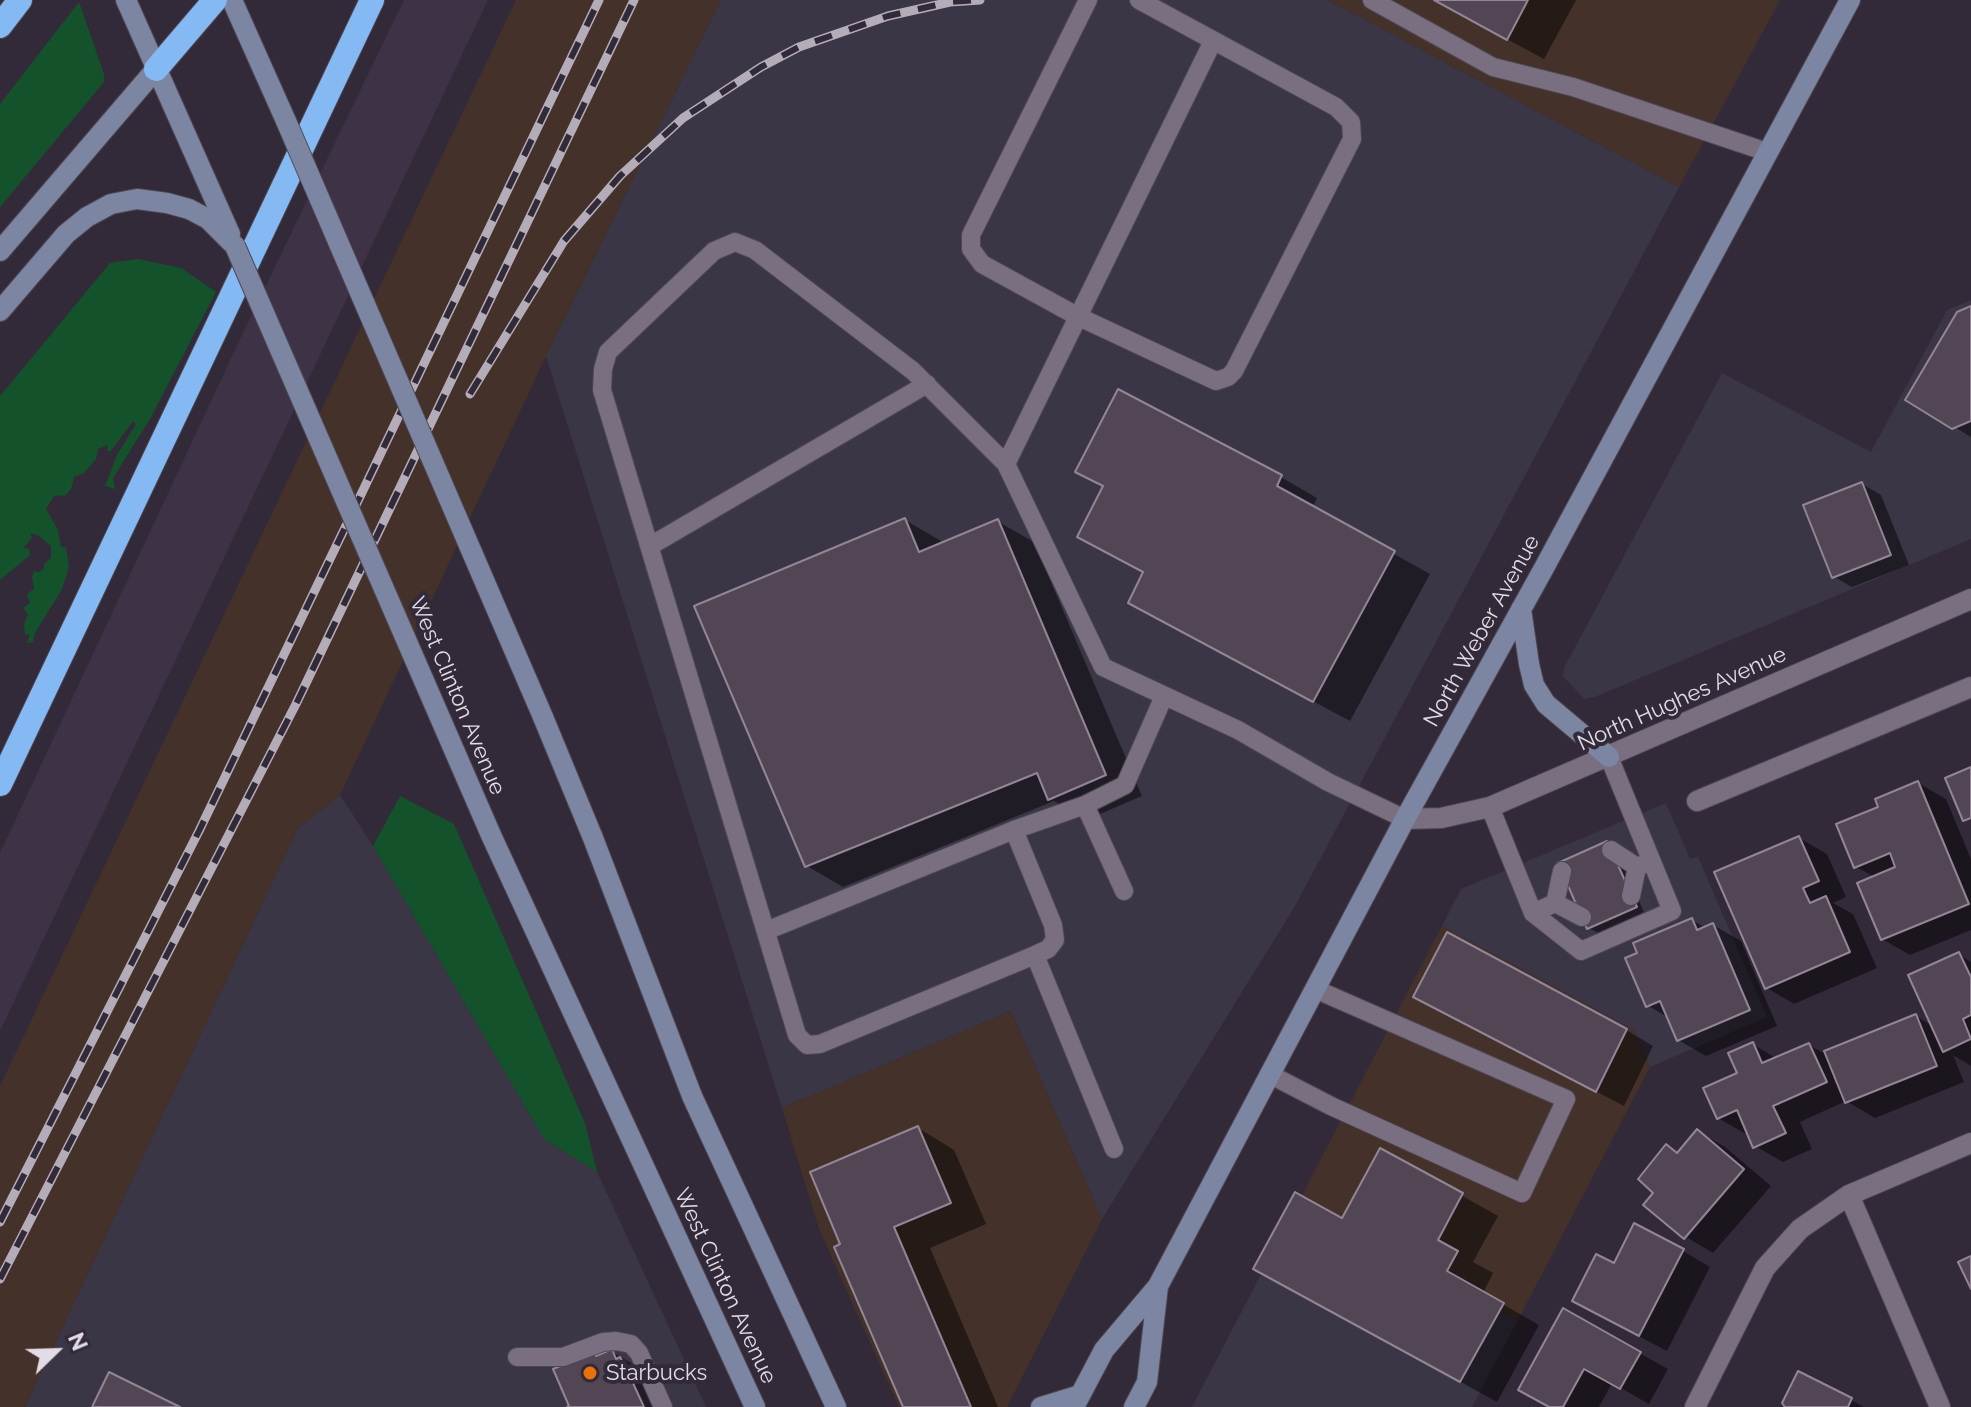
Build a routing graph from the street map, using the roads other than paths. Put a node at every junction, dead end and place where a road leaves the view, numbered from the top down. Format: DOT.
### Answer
graph roads {
  1 [pos="20,0"];
  2 [pos="126,0"];
  3 [pos="215,0"];
  4 [pos="232,0"];
  5 [pos="372,0"];
  6 [pos="1088,0"];
  7 [pos="1139,0"];
  8 [pos="1372,0"];
  9 [pos="1850,0"];
  10 [pos="0,26"];
  11 [pos="1213,41"];
  12 [pos="156,69"];
  13 [pos="1767,152"];
  14 [pos="235,246"];
  15 [pos="0,251"];
  16 [pos="0,311"];
  17 [pos="1077,316"];
  18 [pos="927,384"];
  19 [pos="1006,464"];
  20 [pos="650,546"];
  21 [pos="1971,599"];
  22 [pos="1521,609"];
  23 [pos="1971,687"];
  24 [pos="1164,696"];
  25 [pos="1609,757"];
  26 [pos="0,784"];
  27 [pos="1697,801"];
  28 [pos="1085,805"];
  29 [pos="1490,807"];
  30 [pos="1405,819"];
  31 [pos="1014,830"];
  32 [pos="1611,850"];
  33 [pos="1637,867"];
  34 [pos="1562,871"];
  35 [pos="1124,891"];
  36 [pos="1631,896"];
  37 [pos="1564,899"];
  38 [pos="1533,913"];
  39 [pos="1582,917"];
  40 [pos="766,931"];
  41 [pos="1035,955"];
  42 [pos="1315,989"];
  43 [pos="1271,1075"];
  44 [pos="1971,1143"];
  45 [pos="1114,1149"];
  46 [pos="1849,1195"];
  47 [pos="1158,1286"];
  48 [pos="517,1357"];
  49 [pos="1077,1401"];
  50 [pos="663,1407"];
  51 [pos="755,1407"];
  52 [pos="836,1407"];
  53 [pos="1041,1407"];
  54 [pos="1134,1407"];
  55 [pos="1695,1407"];
  56 [pos="1940,1407"];
  1 -- 10 [label="highway"];
  2 -- 12 [label="main road, West Clinton Avenue"];
  3 -- 12 [label="highway"];
  4 -- 52 [label="main road, bridge"];
  5 -- 26 [label="highway"];
  6 -- 17 [label="lane"];
  7 -- 11 [label="lane"];
  8 -- 13 [label="lane"];
  9 -- 13 [label="main road, North Weber Avenue"];
  11 -- 17 [label="lane"];
  11 -- 17 [label="lane"];
  12 -- 14 [label="main road, West Clinton Avenue"];
  12 -- 15 [label="main road"];
  13 -- 22 [label="main road, North Weber Avenue"];
  14 -- 16 [label="main road"];
  14 -- 51 [label="main road, West Clinton Avenue, bridge"];
  17 -- 19 [label="lane"];
  18 -- 19 [label="lane"];
  18 -- 20 [label="lane"];
  18 -- 20 [label="lane"];
  19 -- 24 [label="lane"];
  20 -- 40 [label="lane"];
  21 -- 25 [label="street, North Hughes Avenue"];
  22 -- 25 [label="main road"];
  22 -- 30 [label="main road, North Weber Avenue"];
  23 -- 27 [label="street"];
  24 -- 28 [label="lane"];
  24 -- 30 [label="lane"];
  25 -- 29 [label="street, North Hughes Avenue"];
  25 -- 33 [label="lane"];
  28 -- 31 [label="lane"];
  28 -- 35 [label="lane"];
  29 -- 30 [label="street, North Hughes Avenue"];
  29 -- 38 [label="lane"];
  30 -- 42 [label="main road, North Weber Avenue"];
  31 -- 40 [label="lane"];
  31 -- 41 [label="lane"];
  32 -- 33 [label="lane"];
  33 -- 36 [label="lane"];
  33 -- 38 [label="lane"];
  34 -- 37 [label="lane"];
  37 -- 38 [label="lane"];
  37 -- 39 [label="lane"];
  40 -- 41 [label="lane"];
  41 -- 45 [label="lane"];
  42 -- 43 [label="main road, North Weber Avenue"];
  42 -- 43 [label="lane"];
  43 -- 47 [label="main road, North Weber Avenue"];
  44 -- 46 [label="street"];
  46 -- 55 [label="street"];
  46 -- 56 [label="street"];
  47 -- 49 [label="main road, North Weber Avenue"];
  47 -- 54 [label="main road, North Weber Avenue"];
  48 -- 50 [label="lane"];
  49 -- 53 [label="main road"];
}
